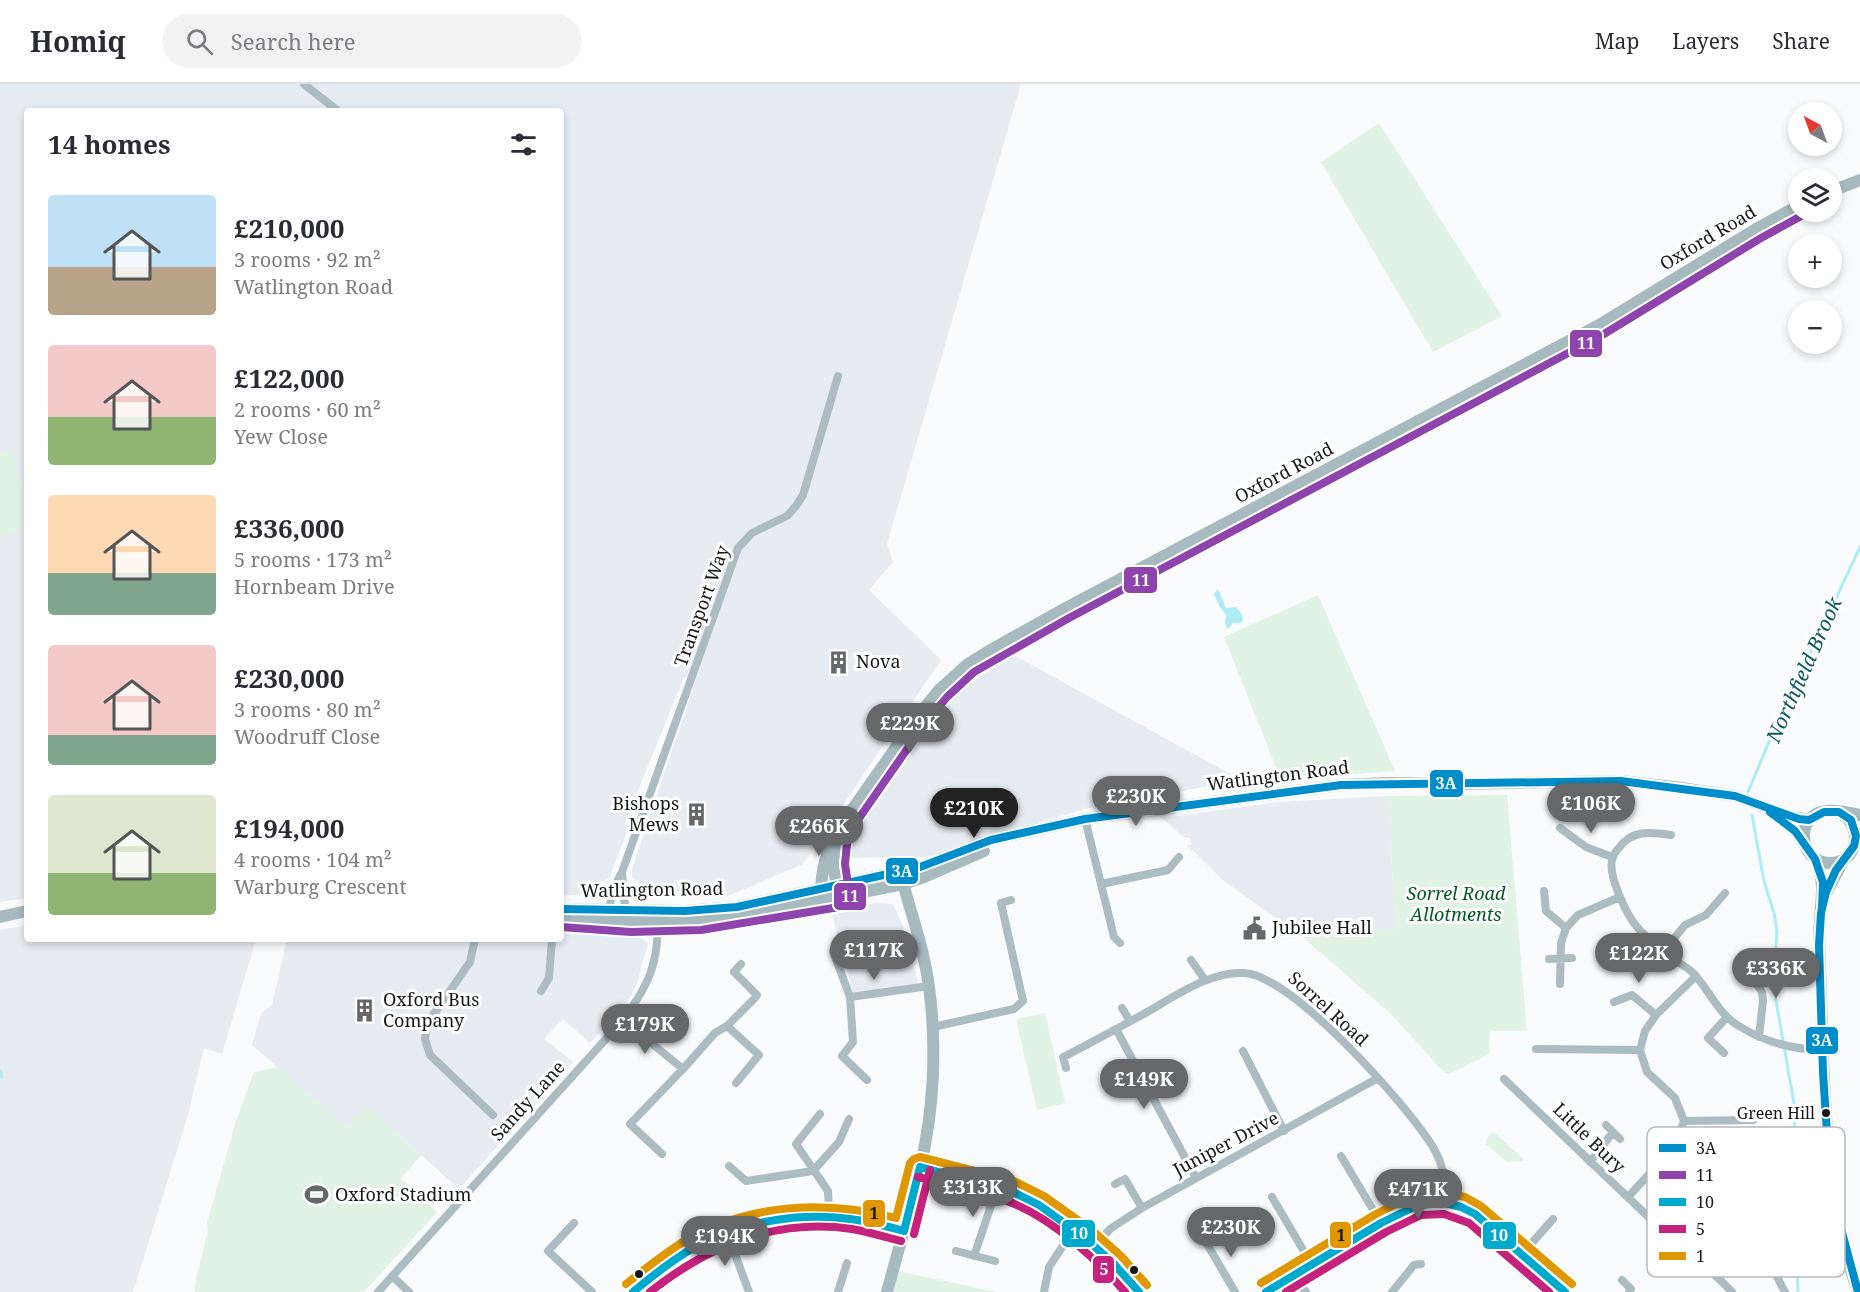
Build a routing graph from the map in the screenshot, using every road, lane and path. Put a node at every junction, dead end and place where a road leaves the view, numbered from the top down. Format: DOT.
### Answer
graph roads {
  1 [pos="304,84"];
  2 [pos="334,108"];
  3 [pos="1860,180"];
  4 [pos="1842,187"];
  5 [pos="1788,211"];
  6 [pos="838,376"];
  7 [pos="1756,802"];
  8 [pos="1839,812"];
  9 [pos="1860,815"];
  10 [pos="1085,819"];
  11 [pos="1809,820"];
  12 [pos="1056,825"];
  13 [pos="1560,828"];
  14 [pos="838,830"];
  15 [pos="1671,836"];
  16 [pos="1858,839"];
  17 [pos="1804,844"];
  18 [pos="1179,857"];
  19 [pos="1612,857"];
  20 [pos="1815,859"];
  21 [pos="1844,859"];
  22 [pos="899,871"];
  23 [pos="622,872"];
  24 [pos="837,884"];
  25 [pos="903,884"];
  26 [pos="1101,884"];
  27 [pos="1544,891"];
  28 [pos="1725,893"];
  29 [pos="821,894"];
  30 [pos="840,897"];
  31 [pos="1620,897"];
  32 [pos="1011,900"];
  33 [pos="1823,900"];
  34 [pos="564,909"];
  35 [pos="625,909"];
  36 [pos="24,912"];
  37 [pos="612,914"];
  38 [pos="564,916"];
  39 [pos="657,916"];
  40 [pos="0,917"];
  41 [pos="1566,928"];
  42 [pos="475,942"];
  43 [pos="552,942"];
  44 [pos="1120,943"];
  45 [pos="832,951"];
  46 [pos="1662,952"];
  47 [pos="1559,957"];
  48 [pos="1572,958"];
  49 [pos="1767,958"];
  50 [pos="1549,959"];
  51 [pos="1191,960"];
  52 [pos="741,964"];
  53 [pos="1696,976"];
  54 [pos="1205,981"];
  55 [pos="1560,984"];
  56 [pos="929,986"];
  57 [pos="541,991"];
  58 [pos="850,997"];
  59 [pos="1614,1002"];
  60 [pos="1122,1008"];
  61 [pos="1656,1015"];
  62 [pos="1726,1018"];
  63 [pos="623,1020"];
  64 [pos="1130,1022"];
  65 [pos="727,1026"];
  66 [pos="933,1027"];
  67 [pos="1116,1029"];
  68 [pos="1761,1037"];
  69 [pos="1536,1049"];
  70 [pos="1640,1050"];
  71 [pos="1821,1050"];
  72 [pos="1243,1051"];
  73 [pos="1724,1053"];
  74 [pos="1065,1068"];
  75 [pos="683,1069"];
  76 [pos="1378,1078"];
  77 [pos="1504,1079"];
  78 [pos="867,1080"];
  79 [pos="736,1083"];
  80 [pos="820,1114"];
  81 [pos="493,1115"];
  82 [pos="849,1119"];
  83 [pos="1754,1120"];
  84 [pos="1684,1121"];
  85 [pos="1606,1125"];
  86 [pos="1682,1127"];
  87 [pos="1828,1127"];
  88 [pos="1284,1131"];
  89 [pos="662,1154"];
  90 [pos="1341,1156"];
  91 [pos="1590,1162"];
  92 [pos="729,1166"];
  93 [pos="920,1167"];
  94 [pos="813,1171"];
  95 [pos="1647,1176"];
  96 [pos="1196,1178"];
  97 [pos="1115,1184"];
  98 [pos="997,1188"];
  99 [pos="1272,1197"];
  100 [pos="1628,1197"];
  101 [pos="1445,1203"];
  102 [pos="1142,1208"];
  103 [pos="1647,1215"];
  104 [pos="829,1216"];
  105 [pos="1553,1219"];
  106 [pos="574,1223"];
  107 [pos="1381,1223"];
  108 [pos="1074,1229"];
  109 [pos="904,1231"];
  110 [pos="727,1233"];
  111 [pos="1203,1238"];
  112 [pos="1095,1246"];
  113 [pos="956,1251"];
  114 [pos="1845,1253"];
  115 [pos="1522,1254"];
  116 [pos="974,1256"];
  117 [pos="995,1261"];
  118 [pos="847,1263"];
  119 [pos="1421,1264"];
  120 [pos="1312,1265"];
  121 [pos="392,1276"];
  122 [pos="1295,1276"];
  123 [pos="1716,1277"];
  124 [pos="1776,1277"];
  125 [pos="1622,1280"];
  126 [pos="645,1282"];
  127 [pos="1044,1290"];
  128 [pos="1055,1291"];
  129 [pos="378,1292"];
  130 [pos="409,1292"];
  131 [pos="592,1292"];
  132 [pos="633,1292"];
  133 [pos="650,1292"];
  134 [pos="749,1292"];
  135 [pos="838,1292"];
  136 [pos="887,1292"];
  137 [pos="1139,1292"];
  138 [pos="1235,1292"];
  139 [pos="1266,1292"];
  140 [pos="1306,1292"];
  141 [pos="1392,1292"];
  142 [pos="1564,1292"];
  143 [pos="1629,1292"];
  144 [pos="1732,1292"];
  145 [pos="1785,1292"];
  146 [pos="1858,1292"];
  1 -- 2 [label="street"];
  3 -- 4 [label="street"];
  5 -- 14 [label="street, Oxford Road"];
  6 -- 23 [label="street, Transport Way"];
  7 -- 10 [label="street, Watlington Road"];
  7 -- 11 [label="street, Watlington Road"];
  7 -- 17 [label="street, Watlington Road"];
  8 -- 9 [label="street"];
  8 -- 11 [label="street"];
  8 -- 16 [label="street"];
  10 -- 12 [label="street, Watlington Road"];
  10 -- 26 [label="street"];
  11 -- 17 [label="street"];
  12 -- 22 [label="street, Watlington Road"];
  12 -- 25 [label="street, Watlington Road"];
  13 -- 19 [label="street"];
  14 -- 24 [label="street, Oxford Road"];
  14 -- 29 [label="street, Oxford Road"];
  15 -- 19 [label="street"];
  16 -- 21 [label="street"];
  17 -- 20 [label="street"];
  18 -- 26 [label="street"];
  19 -- 31 [label="street"];
  20 -- 21 [label="street"];
  20 -- 33 [label="street"];
  21 -- 33 [label="street"];
  22 -- 24 [label="street, Watlington Road"];
  22 -- 25 [label="street"];
  23 -- 35 [label="street, Transport Way"];
  23 -- 37 [label="street, Transport Way"];
  24 -- 29 [label="street, Watlington Road"];
  24 -- 30 [label="street, Oxford Road"];
  25 -- 30 [label="street, Watlington Road"];
  25 -- 56 [label="street"];
  26 -- 44 [label="street"];
  27 -- 41 [label="street"];
  28 -- 46 [label="street"];
  29 -- 30 [label="street, Watlington Road"];
  29 -- 39 [label="street, Watlington Road"];
  31 -- 41 [label="street"];
  31 -- 46 [label="street"];
  32 -- 66 [label="street"];
  33 -- 71 [label="street"];
  34 -- 37 [label="street, Watlington Road"];
  35 -- 37 [label="street, Watlington Road"];
  35 -- 39 [label="street, Watlington Road"];
  36 -- 40 [label="street"];
  37 -- 38 [label="street, Watlington Road"];
  37 -- 39 [label="street, Watlington Road"];
  39 -- 63 [label="street, Sandy Lane"];
  41 -- 47 [label="street"];
  42 -- 81 [label="street"];
  43 -- 57 [label="street"];
  45 -- 58 [label="street"];
  46 -- 53 [label="street"];
  47 -- 48 [label="street"];
  47 -- 50 [label="street"];
  47 -- 55 [label="street"];
  49 -- 68 [label="street"];
  51 -- 54 [label="street"];
  52 -- 65 [label="street"];
  53 -- 61 [label="street"];
  53 -- 62 [label="street"];
  54 -- 64 [label="street, Sorrel Road"];
  54 -- 76 [label="street, Sorrel Road"];
  56 -- 58 [label="street"];
  56 -- 66 [label="street"];
  58 -- 78 [label="street"];
  59 -- 61 [label="street"];
  60 -- 64 [label="street"];
  61 -- 70 [label="street"];
  62 -- 68 [label="street"];
  62 -- 73 [label="street"];
  63 -- 75 [label="street"];
  63 -- 121 [label="street, Sandy Lane"];
  64 -- 67 [label="street, Sorrel Road"];
  65 -- 75 [label="street"];
  65 -- 79 [label="street"];
  66 -- 93 [label="street"];
  67 -- 74 [label="street, Sorrel Road"];
  67 -- 96 [label="street"];
  68 -- 71 [label="street"];
  69 -- 70 [label="street"];
  70 -- 84 [label="street"];
  71 -- 87 [label="street"];
  72 -- 88 [label="street"];
  75 -- 89 [label="street"];
  76 -- 88 [label="street, Juniper Drive"];
  76 -- 101 [label="street, Sorrel Road"];
  77 -- 91 [label="street, Little Bury"];
  80 -- 94 [label="street"];
  82 -- 94 [label="street"];
  83 -- 84 [label="street"];
  84 -- 86 [label="street"];
  85 -- 91 [label="street"];
  88 -- 96 [label="street, Juniper Drive"];
  90 -- 107 [label="street"];
  91 -- 100 [label="street, Little Bury"];
  92 -- 94 [label="street"];
  93 -- 98 [label="street"];
  93 -- 109 [label="street"];
  94 -- 104 [label="street"];
  95 -- 100 [label="street"];
  96 -- 102 [label="street, Juniper Drive"];
  97 -- 102 [label="street"];
  98 -- 108 [label="street"];
  98 -- 116 [label="street"];
  99 -- 120 [label="street"];
  100 -- 103 [label="street, Little Bury"];
  101 -- 107 [label="street"];
  101 -- 115 [label="street"];
  102 -- 112 [label="street, Juniper Drive"];
  104 -- 109 [label="street"];
  104 -- 110 [label="street"];
  105 -- 115 [label="street"];
  106 -- 131 [label="street"];
  107 -- 120 [label="street"];
  108 -- 112 [label="street"];
  108 -- 127 [label="street"];
  109 -- 136 [label="street"];
  110 -- 126 [label="street"];
  110 -- 134 [label="street"];
  111 -- 138 [label="street"];
  112 -- 137 [label="street"];
  113 -- 116 [label="street"];
  114 -- 146 [label="street"];
  115 -- 142 [label="street"];
  116 -- 117 [label="street"];
  118 -- 135 [label="street"];
  119 -- 141 [label="street"];
  120 -- 122 [label="street"];
  121 -- 129 [label="street, Sandy Lane"];
  121 -- 130 [label="street"];
  122 -- 139 [label="street"];
  122 -- 140 [label="street"];
  123 -- 144 [label="street, Little Bury"];
  124 -- 145 [label="street"];
  125 -- 143 [label="street"];
  126 -- 132 [label="street"];
  126 -- 133 [label="street"];
  127 -- 128 [label="street"];
}
